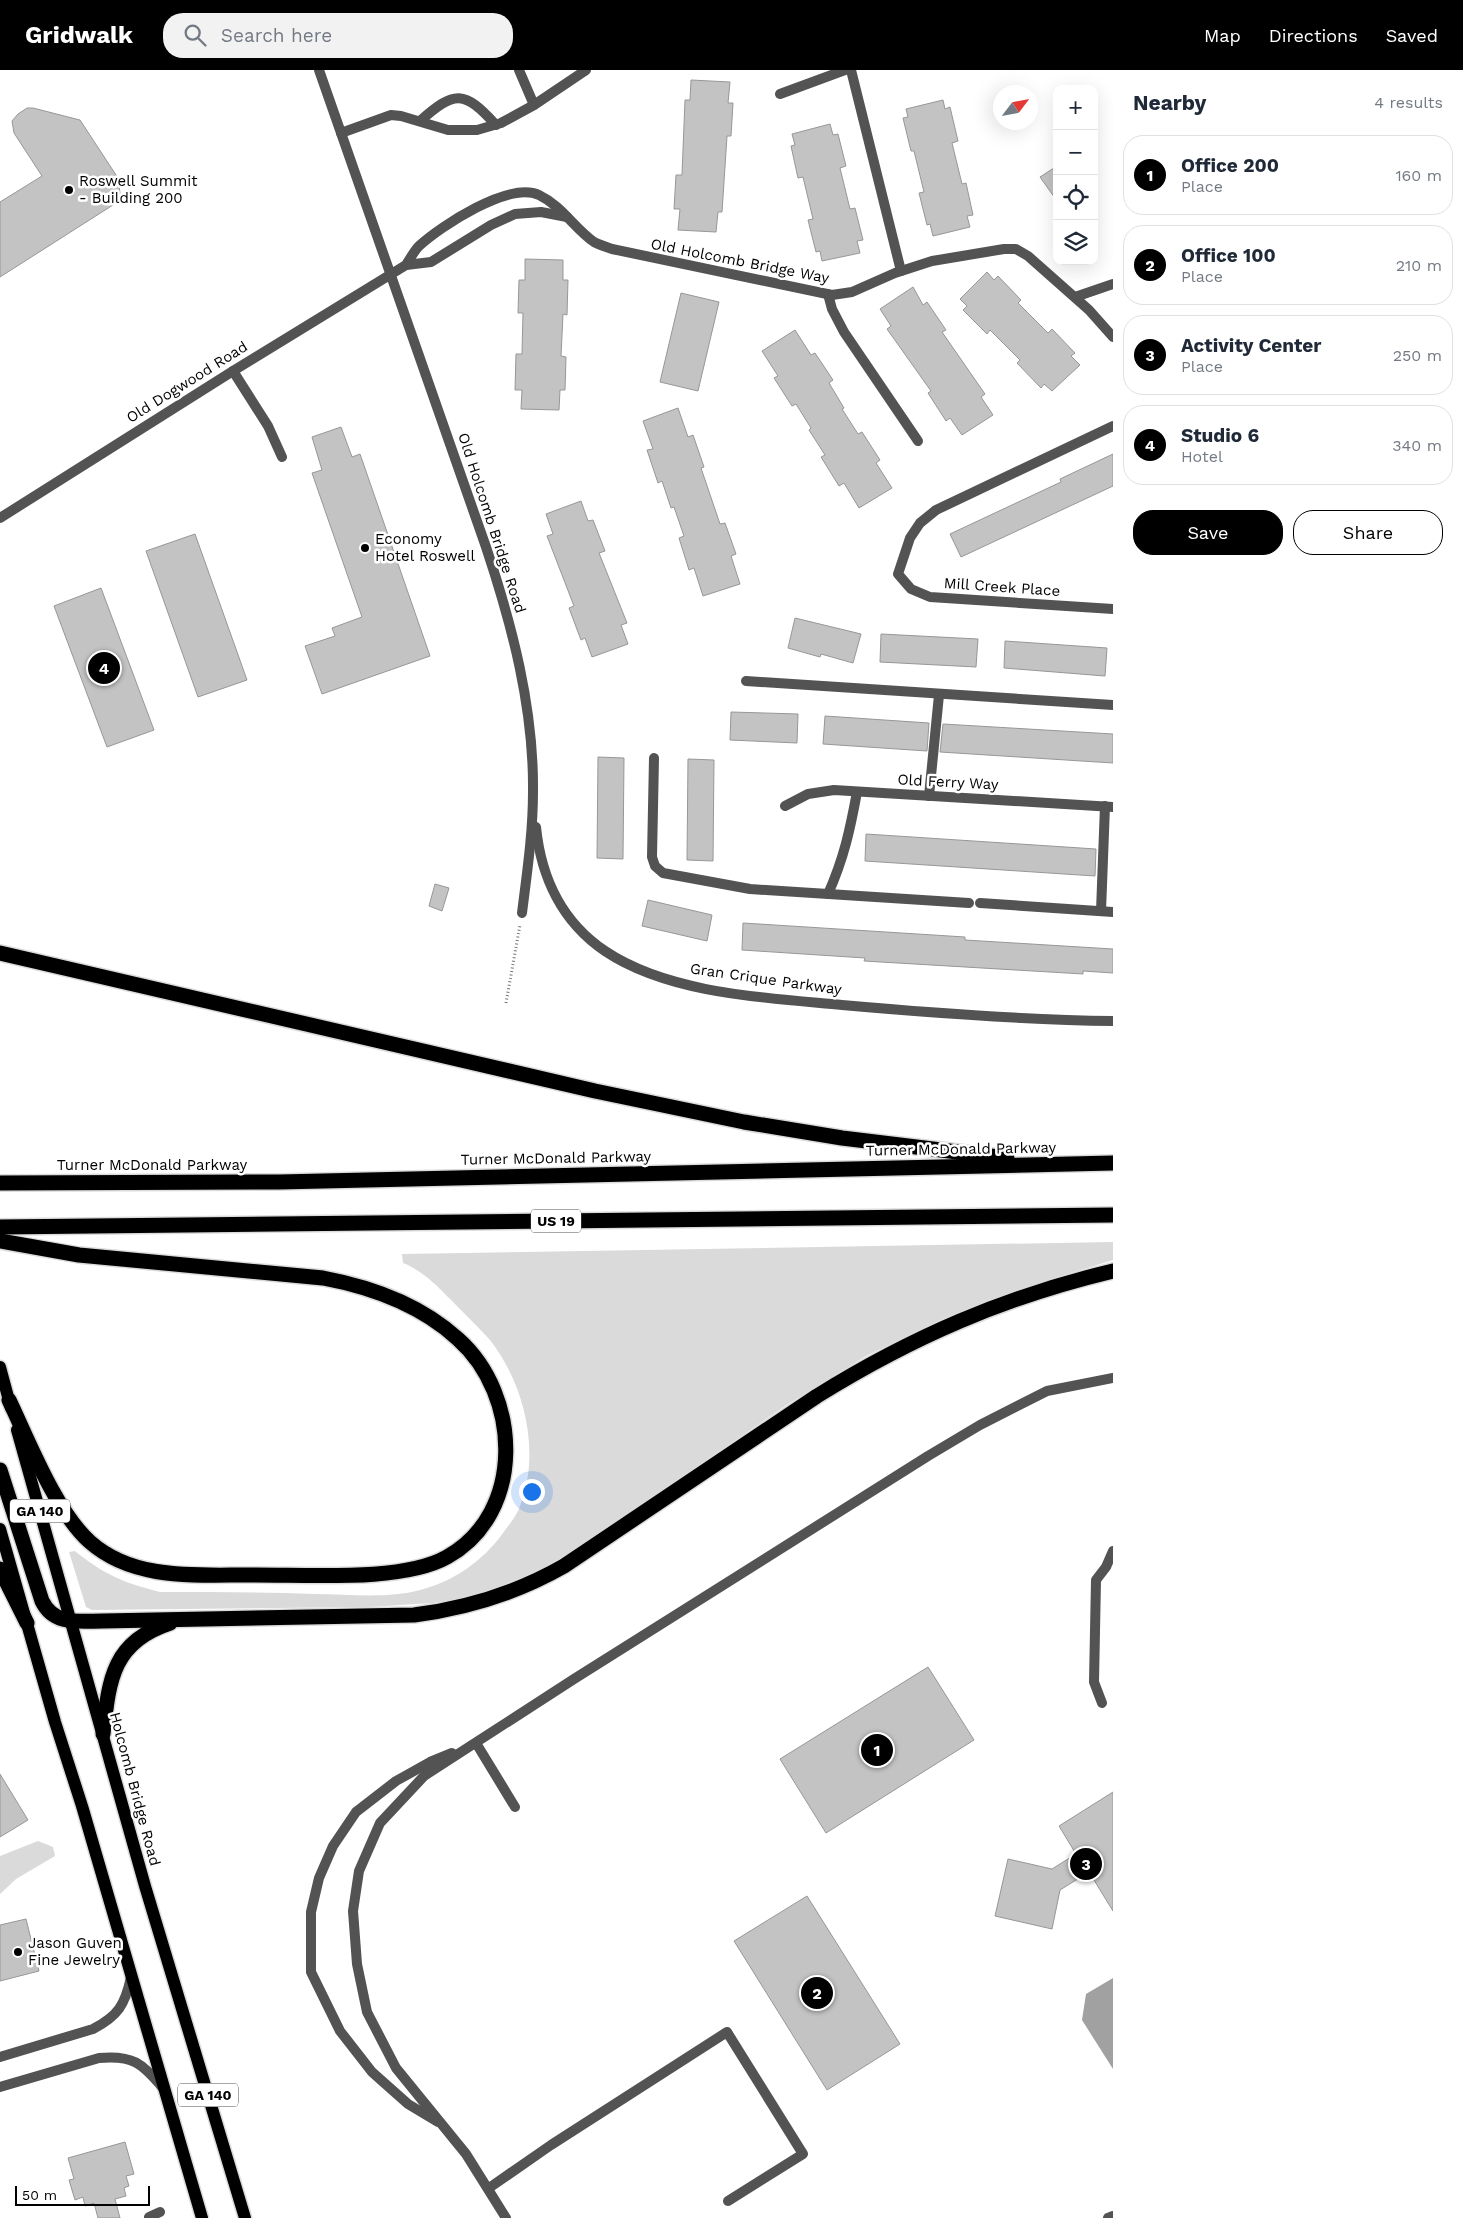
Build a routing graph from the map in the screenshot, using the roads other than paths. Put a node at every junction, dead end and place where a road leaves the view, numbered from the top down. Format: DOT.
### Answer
graph roads {
  1 [pos="319,70"];
  2 [pos="520,70"];
  3 [pos="586,70"];
  4 [pos="845,70"];
  5 [pos="851,70"];
  6 [pos="780,94"];
  7 [pos="534,105"];
  8 [pos="420,121"];
  9 [pos="496,125"];
  10 [pos="341,133"];
  11 [pos="568,217"];
  12 [pos="406,265"];
  13 [pos="900,271"];
  14 [pos="391,274"];
  15 [pos="1113,284"];
  16 [pos="828,294"];
  17 [pos="1075,298"];
  18 [pos="1113,337"];
  19 [pos="233,371"];
  20 [pos="1113,426"];
  21 [pos="918,441"];
  22 [pos="282,457"];
  23 [pos="0,518"];
  24 [pos="1113,609"];
  25 [pos="746,681"];
  26 [pos="940,695"];
  27 [pos="1113,705"];
  28 [pos="654,758"];
  29 [pos="534,791"];
  30 [pos="857,792"];
  31 [pos="929,796"];
  32 [pos="785,806"];
  33 [pos="1109,806"];
  34 [pos="828,894"];
  35 [pos="969,903"];
  36 [pos="980,903"];
  37 [pos="1101,911"];
  38 [pos="522,912"];
  39 [pos="1113,912"];
  40 [pos="0,953"];
  41 [pos="0,960"];
  42 [pos="32,961"];
  43 [pos="1113,1020"];
  44 [pos="1113,1163"];
  45 [pos="1052,1164"];
  46 [pos="0,1183"];
  47 [pos="1113,1215"];
  48 [pos="0,1227"];
  49 [pos="0,1241"];
  50 [pos="1113,1271"];
  51 [pos="0,1367"];
  52 [pos="1113,1378"];
  53 [pos="9,1400"];
  54 [pos="0,1470"];
  55 [pos="0,1529"];
  56 [pos="1113,1551"];
  57 [pos="0,1568"];
  58 [pos="192,1618"];
  59 [pos="71,1621"];
  60 [pos="27,1623"];
  61 [pos="1102,1703"];
  62 [pos="103,1734"];
  63 [pos="476,1743"];
  64 [pos="515,1807"];
  65 [pos="131,1977"];
  66 [pos="0,2057"];
  67 [pos="0,2086"];
  68 [pos="164,2089"];
  69 [pos="444,2126"];
  70 [pos="489,2188"];
  71 [pos="728,2201"];
  72 [pos="160,2212"];
  73 [pos="1113,2216"];
  74 [pos="149,2217"];
  75 [pos="202,2218"];
  76 [pos="245,2218"];
  77 [pos="506,2218"];
  78 [pos="1108,2218"];
  1 -- 10 [label="street, Old Holcomb Bridge Road"];
  2 -- 7 [label="street"];
  3 -- 7 [label="street"];
  4 -- 6 [label="street"];
  5 -- 13 [label="street"];
  7 -- 9 [label="street"];
  8 -- 9 [label="street"];
  8 -- 9 [label="street"];
  8 -- 10 [label="street"];
  10 -- 14 [label="street, Old Holcomb Bridge Road"];
  11 -- 12 [label="street, Old Holcomb Bridge Way"];
  11 -- 12 [label="street, Old Holcomb Bridge Way"];
  11 -- 16 [label="street, Old Holcomb Bridge Way"];
  12 -- 14 [label="street, Old Holcomb Bridge Way"];
  13 -- 16 [label="street, Old Holcomb Bridge Way"];
  13 -- 17 [label="street, Old Holcomb Bridge Way"];
  14 -- 19 [label="street, Old Dogwood Road"];
  14 -- 29 [label="street, Old Holcomb Bridge Road"];
  15 -- 17 [label="street"];
  16 -- 21 [label="street"];
  17 -- 18 [label="street, Old Holcomb Bridge Way"];
  19 -- 22 [label="street"];
  19 -- 23 [label="street, Old Dogwood Road"];
  20 -- 24 [label="street, Mill Creek Place"];
  25 -- 26 [label="street"];
  26 -- 27 [label="street"];
  26 -- 31 [label="street"];
  28 -- 34 [label="street"];
  29 -- 38 [label="street, Old Holcomb Bridge Road"];
  29 -- 43 [label="street, Gran Crique Parkway"];
  30 -- 31 [label="street, Old Ferry Way"];
  30 -- 32 [label="street, Old Ferry Way"];
  30 -- 34 [label="street"];
  31 -- 33 [label="street, Old Ferry Way"];
  33 -- 37 [label="street"];
  34 -- 35 [label="street"];
  36 -- 37 [label="street"];
  37 -- 39 [label="street"];
  40 -- 42 [label="highway"];
  41 -- 42 [label="highway"];
  42 -- 45 [label="highway"];
  44 -- 45 [label="highway, Turner McDonald Parkway"];
  45 -- 46 [label="highway, Turner McDonald Parkway"];
  47 -- 48 [label="highway, US 19"];
  49 -- 53 [label="highway"];
  50 -- 58 [label="highway"];
  51 -- 53 [label="main road, Holcomb Bridge Road / GA 140"];
  52 -- 63 [label="street"];
  53 -- 59 [label="main road, Holcomb Bridge Road / GA 140"];
  54 -- 59 [label="highway"];
  55 -- 60 [label="main road, GA 140"];
  56 -- 61 [label="street"];
  57 -- 60 [label="highway"];
  58 -- 59 [label="highway"];
  58 -- 62 [label="highway"];
  59 -- 62 [label="main road, Holcomb Bridge Road / GA 140"];
  60 -- 65 [label="main road, GA 140"];
  62 -- 76 [label="main road, Holcomb Bridge Road / GA 140"];
  63 -- 64 [label="street"];
  63 -- 69 [label="street"];
  63 -- 69 [label="street"];
  65 -- 66 [label="street"];
  65 -- 68 [label="main road, GA 140"];
  67 -- 68 [label="street"];
  68 -- 75 [label="main road, GA 140"];
  69 -- 70 [label="street"];
  70 -- 71 [label="street"];
  70 -- 77 [label="street"];
  72 -- 74 [label="street"];
  73 -- 78 [label="street"];
}
